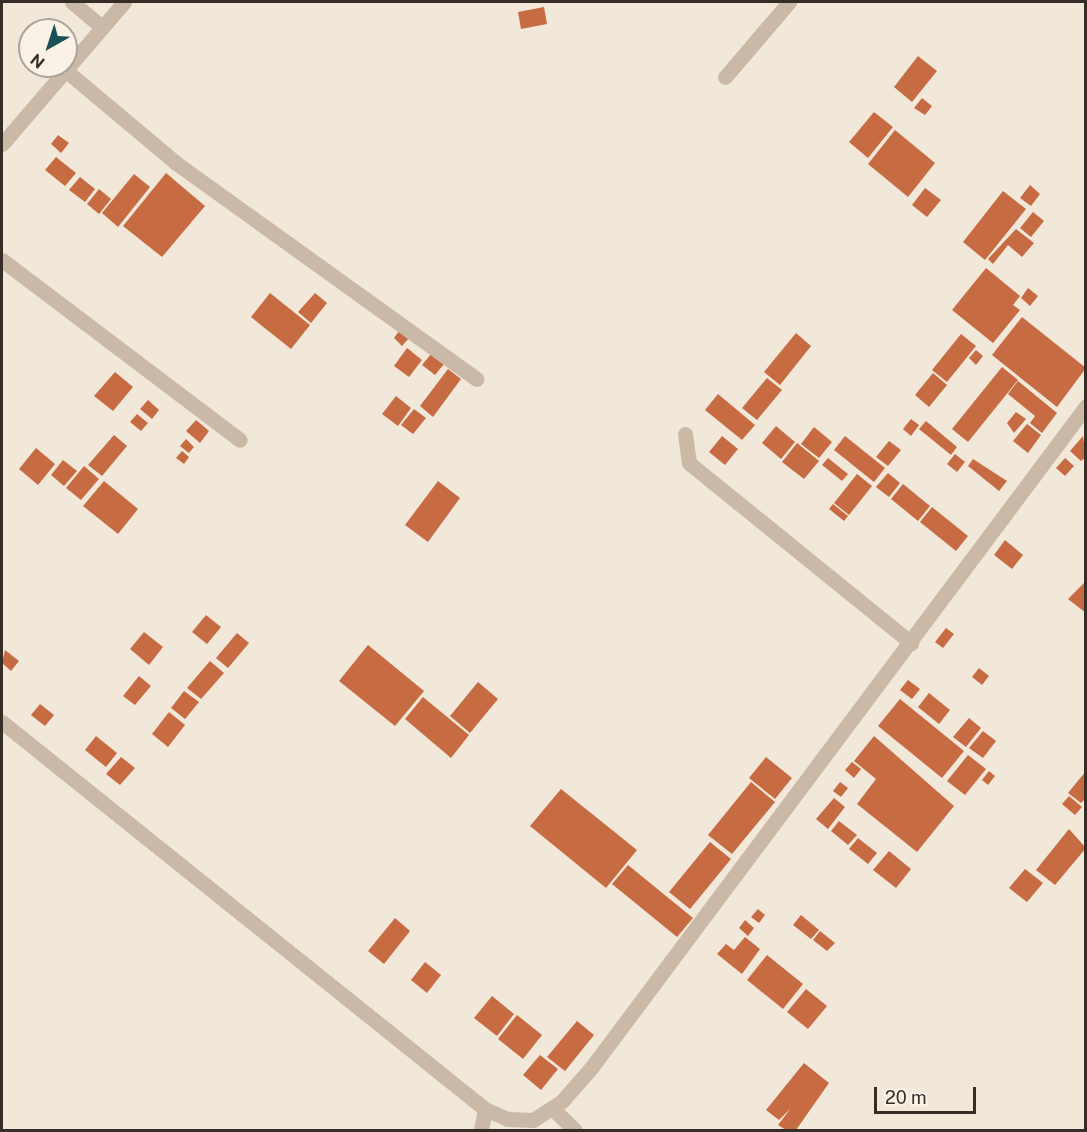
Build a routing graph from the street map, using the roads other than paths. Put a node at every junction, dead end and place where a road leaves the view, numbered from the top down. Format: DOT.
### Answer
graph roads {
  1 [pos="72,2"];
  2 [pos="124,2"];
  3 [pos="789,2"];
  4 [pos="102,27"];
  5 [pos="78,54"];
  6 [pos="725,77"];
  7 [pos="57,78"];
  8 [pos="75,78"];
  9 [pos="2,144"];
  10 [pos="2,260"];
  11 [pos="477,379"];
  12 [pos="1086,406"];
  13 [pos="685,434"];
  14 [pos="240,440"];
  15 [pos="911,643"];
  16 [pos="2,722"];
  17 [pos="485,1109"];
  18 [pos="553,1110"];
  19 [pos="481,1131"];
  20 [pos="575,1131"];
  1 -- 4 [label="street"];
  2 -- 4 [label="street"];
  3 -- 6 [label="street"];
  4 -- 5 [label="street"];
  7 -- 9 [label="street"];
  8 -- 11 [label="street"];
  10 -- 14 [label="street"];
  12 -- 15 [label="street"];
  13 -- 15 [label="street"];
  15 -- 18 [label="street"];
  16 -- 17 [label="street"];
  17 -- 18 [label="street"];
  17 -- 19 [label="street"];
  18 -- 20 [label="street"];
}
